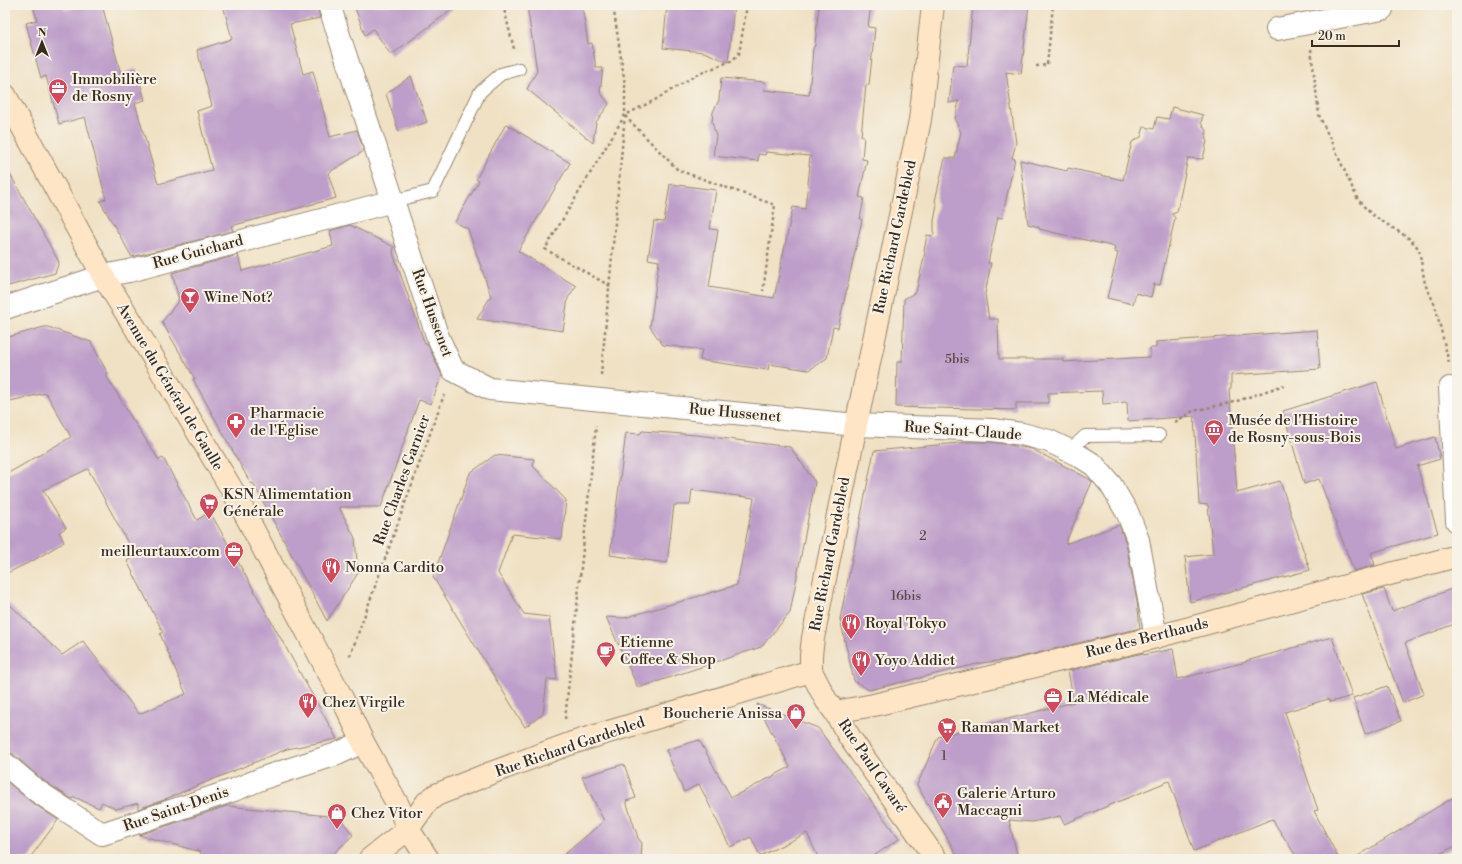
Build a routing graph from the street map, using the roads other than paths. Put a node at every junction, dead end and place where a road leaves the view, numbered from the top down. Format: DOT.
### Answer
graph roads {
  1 [pos="329,5"];
  2 [pos="933,5"];
  3 [pos="1381,5"];
  4 [pos="1278,29"];
  5 [pos="519,69"];
  6 [pos="5,95"];
  7 [pos="393,201"];
  8 [pos="103,276"];
  9 [pos="5,308"];
  10 [pos="1450,388"];
  11 [pos="856,425"];
  12 [pos="1158,435"];
  13 [pos="1069,451"];
  14 [pos="1457,521"];
  15 [pos="1457,556"];
  16 [pos="1156,637"];
  17 [pos="811,671"];
  18 [pos="835,712"];
  19 [pos="363,742"];
  20 [pos="5,764"];
  21 [pos="408,829"];
  22 [pos="370,859"];
  23 [pos="428,859"];
  24 [pos="936,859"];
  1 -- 7 [label="street, Rue Hussenet"];
  2 -- 11 [label="main road, Rue Richard Gardebled"];
  3 -- 4 [label="street"];
  5 -- 7 [label="lane"];
  6 -- 8 [label="main road, Avenue du Général de Gaulle"];
  7 -- 8 [label="street, Rue Guichard"];
  7 -- 11 [label="street, Rue Hussenet"];
  8 -- 9 [label="street, Rue Guichard"];
  8 -- 19 [label="main road, Avenue du Général de Gaulle"];
  10 -- 14 [label="street"];
  11 -- 13 [label="street, Rue Saint-Claude"];
  11 -- 17 [label="main road, Rue Richard Gardebled"];
  12 -- 13 [label="lane"];
  13 -- 16 [label="street, Rue Saint-Claude"];
  15 -- 16 [label="main road, Rue des Berthauds"];
  16 -- 18 [label="main road, Rue des Berthauds"];
  17 -- 18 [label="main road, Rue Paul Cavaré"];
  17 -- 21 [label="main road, Rue Richard Gardebled"];
  18 -- 24 [label="main road, Rue Paul Cavaré"];
  19 -- 20 [label="street, Rue Saint-Denis"];
  19 -- 21 [label="main road, Avenue du Général de Gaulle"];
  21 -- 22 [label="main road, Rue Richard Gardebled"];
  21 -- 23 [label="main road, Avenue du Général de Gaulle"];
}
